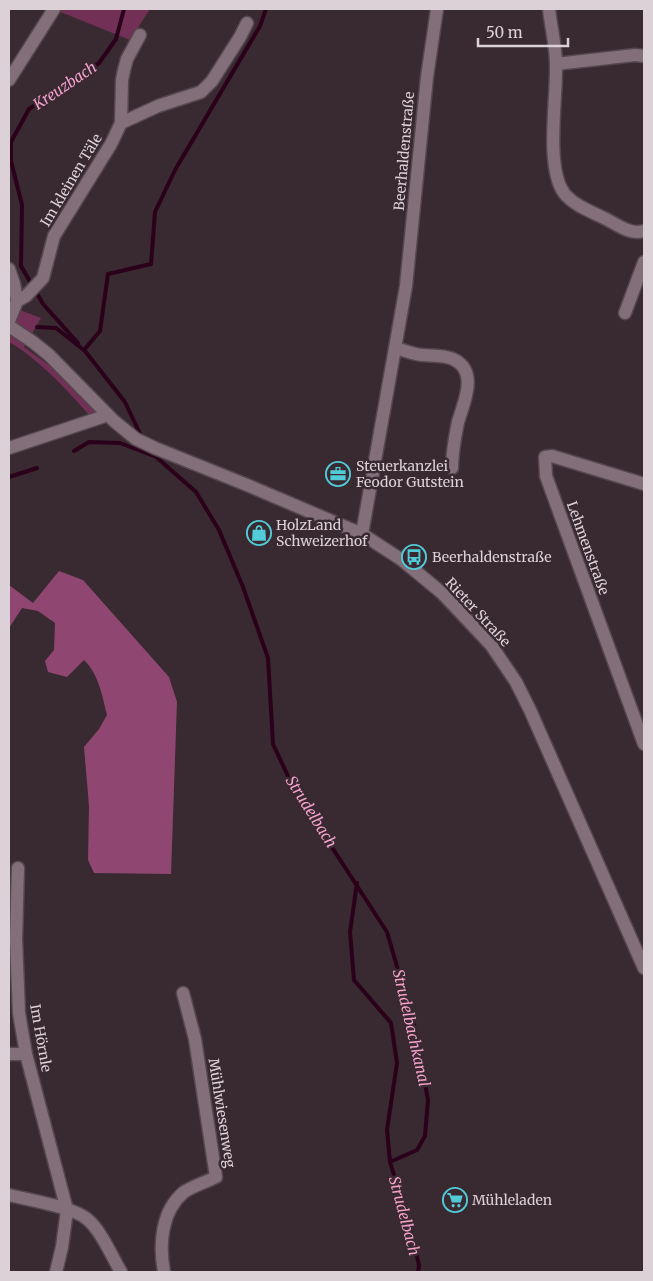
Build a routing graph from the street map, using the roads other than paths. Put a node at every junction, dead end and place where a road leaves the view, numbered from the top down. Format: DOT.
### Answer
graph roads {
  1 [pos="54,9"];
  2 [pos="437,9"];
  3 [pos="549,9"];
  4 [pos="247,23"];
  5 [pos="140,34"];
  6 [pos="644,56"];
  7 [pos="556,64"];
  8 [pos="9,80"];
  9 [pos="121,123"];
  10 [pos="644,231"];
  11 [pos="644,262"];
  12 [pos="9,269"];
  13 [pos="21,298"];
  14 [pos="625,313"];
  15 [pos="9,321"];
  16 [pos="9,326"];
  17 [pos="396,348"];
  18 [pos="108,415"];
  19 [pos="9,448"];
  20 [pos="452,468"];
  21 [pos="644,484"];
  22 [pos="362,534"];
  23 [pos="644,744"];
  24 [pos="18,868"];
  25 [pos="12,913"];
  26 [pos="644,968"];
  27 [pos="184,993"];
  28 [pos="9,1054"];
  29 [pos="26,1054"];
  30 [pos="9,1195"];
  31 [pos="67,1210"];
  32 [pos="56,1272"];
  33 [pos="121,1272"];
  34 [pos="164,1272"];
  1 -- 8 [label="street"];
  2 -- 17 [label="street, Beerhaldenstraße"];
  3 -- 7 [label="street"];
  4 -- 9 [label="street"];
  5 -- 9 [label="street, Im kleinen Täle"];
  6 -- 7 [label="street"];
  7 -- 10 [label="street"];
  9 -- 13 [label="street, Im kleinen Täle"];
  11 -- 14 [label="street"];
  12 -- 13 [label="street"];
  13 -- 15 [label="street"];
  16 -- 18 [label="street, Rieter Straße"];
  17 -- 20 [label="street"];
  17 -- 22 [label="street, Beerhaldenstraße"];
  18 -- 19 [label="street"];
  18 -- 22 [label="street, Rieter Straße"];
  21 -- 23 [label="street, Lehmenstraße"];
  22 -- 26 [label="street, Rieter Straße"];
  24 -- 25 [label="street, Im Hörnle"];
  25 -- 29 [label="street, Im Hörnle"];
  27 -- 34 [label="street, Mühlwiesenweg"];
  28 -- 29 [label="street"];
  29 -- 31 [label="street, Im Hörnle"];
  30 -- 31 [label="street"];
  31 -- 32 [label="street"];
  31 -- 33 [label="street"];
}
